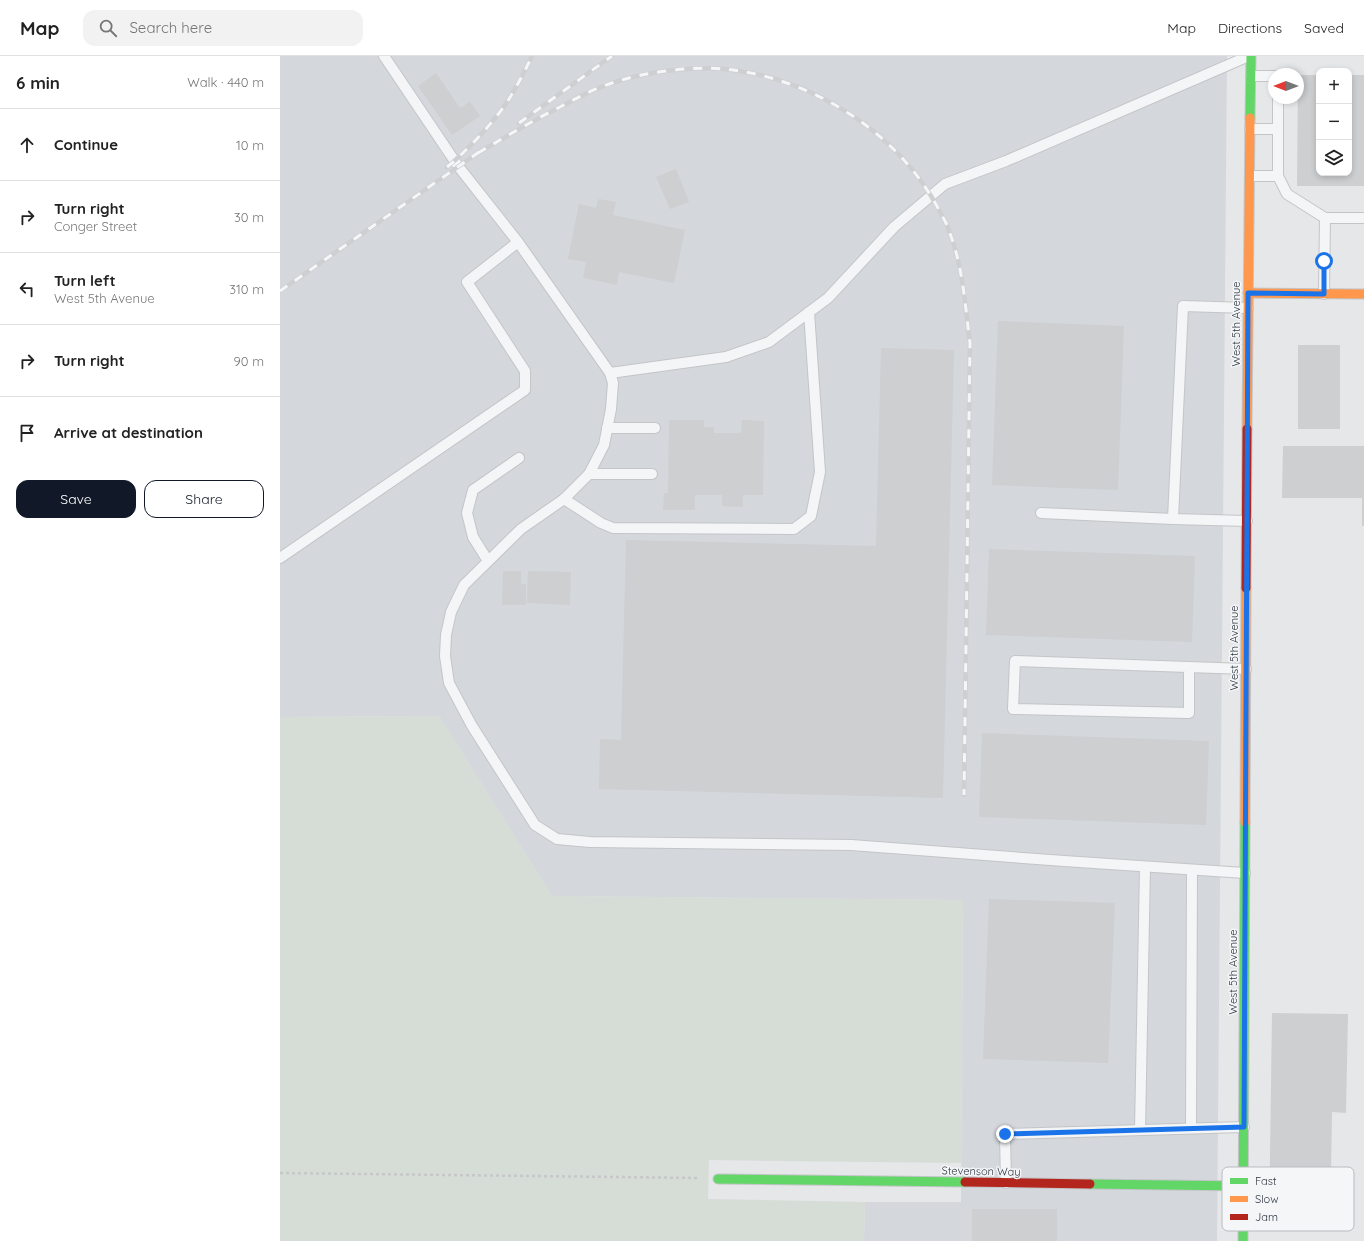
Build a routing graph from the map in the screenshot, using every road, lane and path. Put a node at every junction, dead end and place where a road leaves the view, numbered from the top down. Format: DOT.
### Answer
graph roads {
  1 [pos="384,56"];
  2 [pos="1250,56"];
  3 [pos="1251,76"];
  4 [pos="1268,76"];
  5 [pos="1278,104"];
  6 [pos="1250,128"];
  7 [pos="1278,129"];
  8 [pos="1250,176"];
  9 [pos="1278,176"];
  10 [pos="1324,218"];
  11 [pos="1364,218"];
  12 [pos="518,242"];
  13 [pos="1248,293"];
  14 [pos="1324,294"];
  15 [pos="1364,294"];
  16 [pos="1248,308"];
  17 [pos="809,312"];
  18 [pos="610,373"];
  19 [pos="607,428"];
  20 [pos="655,428"];
  21 [pos="519,458"];
  22 [pos="589,474"];
  23 [pos="652,474"];
  24 [pos="564,499"];
  25 [pos="1041,514"];
  26 [pos="1173,519"];
  27 [pos="1247,521"];
  28 [pos="280,558"];
  29 [pos="488,561"];
  30 [pos="1189,667"];
  31 [pos="1246,669"];
  32 [pos="1145,867"];
  33 [pos="1192,870"];
  34 [pos="1245,873"];
  35 [pos="1244,1127"];
  36 [pos="1191,1128"];
  37 [pos="1140,1130"];
  38 [pos="1244,1167"];
  39 [pos="280,1173"];
  40 [pos="718,1179"];
  41 [pos="1006,1183"];
  42 [pos="1222,1186"];
  43 [pos="1243,1231"];
  44 [pos="1243,1241"];
  1 -- 12 [label="lane"];
  2 -- 3 [label="street, West 5th Avenue"];
  2 -- 17 [label="lane"];
  3 -- 4 [label="lane"];
  3 -- 6 [label="street, West 5th Avenue"];
  5 -- 7 [label="lane"];
  6 -- 7 [label="lane"];
  6 -- 8 [label="street, West 5th Avenue"];
  7 -- 9 [label="lane"];
  8 -- 9 [label="lane"];
  8 -- 13 [label="street, West 5th Avenue"];
  9 -- 10 [label="lane"];
  10 -- 11 [label="lane"];
  10 -- 14 [label="lane"];
  12 -- 18 [label="lane"];
  12 -- 28 [label="lane"];
  13 -- 14 [label="street"];
  13 -- 16 [label="street, West 5th Avenue"];
  14 -- 15 [label="street"];
  16 -- 26 [label="lane"];
  16 -- 27 [label="street, West 5th Avenue"];
  17 -- 18 [label="lane"];
  17 -- 24 [label="lane"];
  18 -- 19 [label="lane"];
  19 -- 20 [label="lane"];
  19 -- 22 [label="lane"];
  21 -- 29 [label="lane"];
  22 -- 23 [label="lane"];
  22 -- 24 [label="lane"];
  24 -- 29 [label="lane"];
  25 -- 26 [label="lane"];
  26 -- 27 [label="lane"];
  27 -- 31 [label="street, West 5th Avenue"];
  29 -- 32 [label="lane"];
  30 -- 30 [label="lane"];
  30 -- 31 [label="lane"];
  31 -- 34 [label="street, West 5th Avenue"];
  32 -- 33 [label="lane"];
  32 -- 37 [label="lane"];
  33 -- 34 [label="lane"];
  33 -- 36 [label="lane"];
  34 -- 35 [label="street, West 5th Avenue"];
  35 -- 36 [label="lane"];
  35 -- 38 [label="street, West 5th Avenue"];
  36 -- 37 [label="lane"];
  37 -- 41 [label="lane"];
  39 -- 40 [label="path"];
  40 -- 41 [label="street, Stevenson Way"];
  41 -- 42 [label="street, Stevenson Way"];
  43 -- 44 [label="street, West 5th Avenue"];
}
